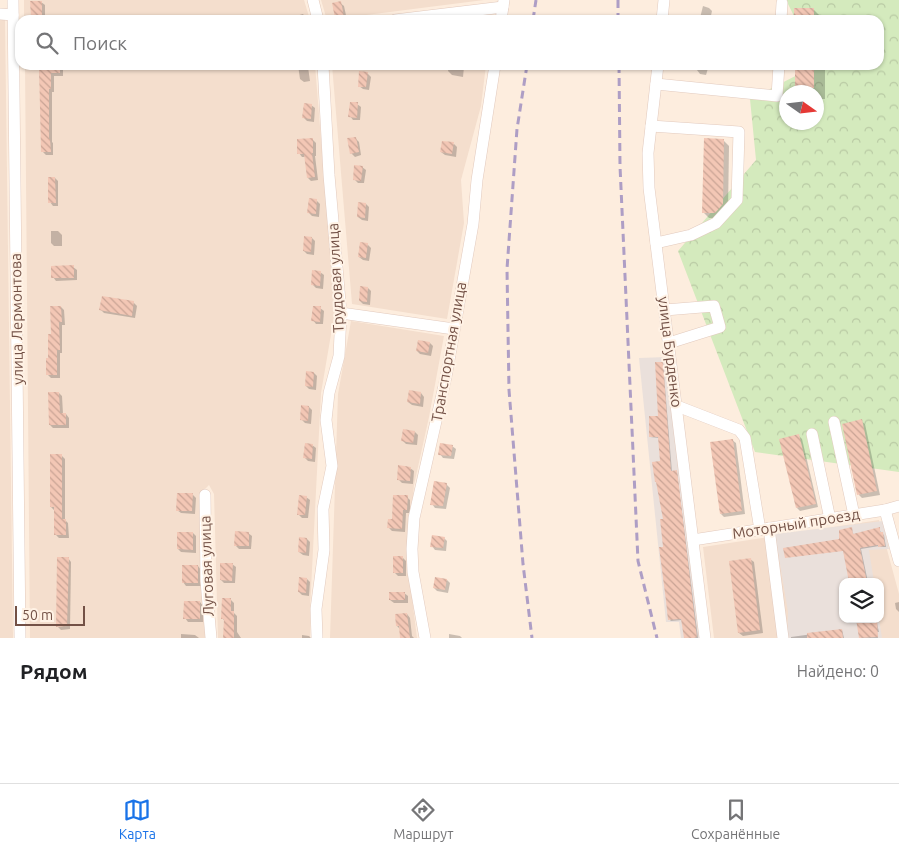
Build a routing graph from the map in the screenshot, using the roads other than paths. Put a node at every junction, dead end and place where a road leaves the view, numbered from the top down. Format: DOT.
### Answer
graph roads {
  1 [pos="13,0"];
  2 [pos="313,0"];
  3 [pos="664,0"];
  4 [pos="503,3"];
  5 [pos="782,3"];
  6 [pos="0,14"];
  7 [pos="12,15"];
  8 [pos="317,15"];
  9 [pos="427,15"];
  10 [pos="662,15"];
  11 [pos="781,15"];
  12 [pos="323,70"];
  13 [pos="494,70"];
  14 [pos="657,70"];
  15 [pos="779,70"];
  16 [pos="656,84"];
  17 [pos="651,126"];
  18 [pos="656,243"];
  19 [pos="665,310"];
  20 [pos="342,313"];
  21 [pos="454,329"];
  22 [pos="669,343"];
  23 [pos="677,406"];
  24 [pos="834,422"];
  25 [pos="812,434"];
  26 [pos="204,495"];
  27 [pos="899,506"];
  28 [pos="885,510"];
  29 [pos="854,515"];
  30 [pos="830,519"];
  31 [pos="765,529"];
  32 [pos="693,540"];
  33 [pos="898,554"];
  34 [pos="20,638"];
  35 [pos="211,638"];
  36 [pos="317,638"];
  37 [pos="425,638"];
  38 [pos="705,638"];
  39 [pos="783,638"];
  1 -- 7 [label="street, улица Лермонтова"];
  2 -- 8 [label="street"];
  3 -- 10 [label="street"];
  4 -- 9 [label="street"];
  5 -- 11 [label="street"];
  6 -- 7 [label="street"];
  7 -- 34 [label="street, улица Лермонтова"];
  12 -- 20 [label="street, Трудовая улица"];
  13 -- 21 [label="street, Транспортная улица"];
  14 -- 16 [label="street, улица Бурденко"];
  15 -- 16 [label="street"];
  16 -- 17 [label="street, улица Бурденко"];
  17 -- 18 [label="street, улица Бурденко"];
  17 -- 18 [label="street"];
  18 -- 19 [label="street, улица Бурденко"];
  19 -- 22 [label="street, улица Бурденко"];
  19 -- 22 [label="street"];
  20 -- 21 [label="street"];
  20 -- 36 [label="street, Трудовая улица"];
  21 -- 37 [label="street, Транспортная улица"];
  22 -- 23 [label="street, улица Бурденко"];
  23 -- 31 [label="street"];
  23 -- 32 [label="street, улица Бурденко"];
  24 -- 29 [label="street"];
  25 -- 30 [label="street"];
  26 -- 35 [label="street, Луговая улица"];
  27 -- 28 [label="street, Моторный проезд"];
  28 -- 29 [label="street, Моторный проезд"];
  28 -- 33 [label="street"];
  29 -- 30 [label="street, Моторный проезд"];
  30 -- 31 [label="street, Моторный проезд"];
  31 -- 32 [label="street, Моторный проезд"];
  31 -- 39 [label="street"];
  32 -- 38 [label="street, улица Бурденко"];
}
